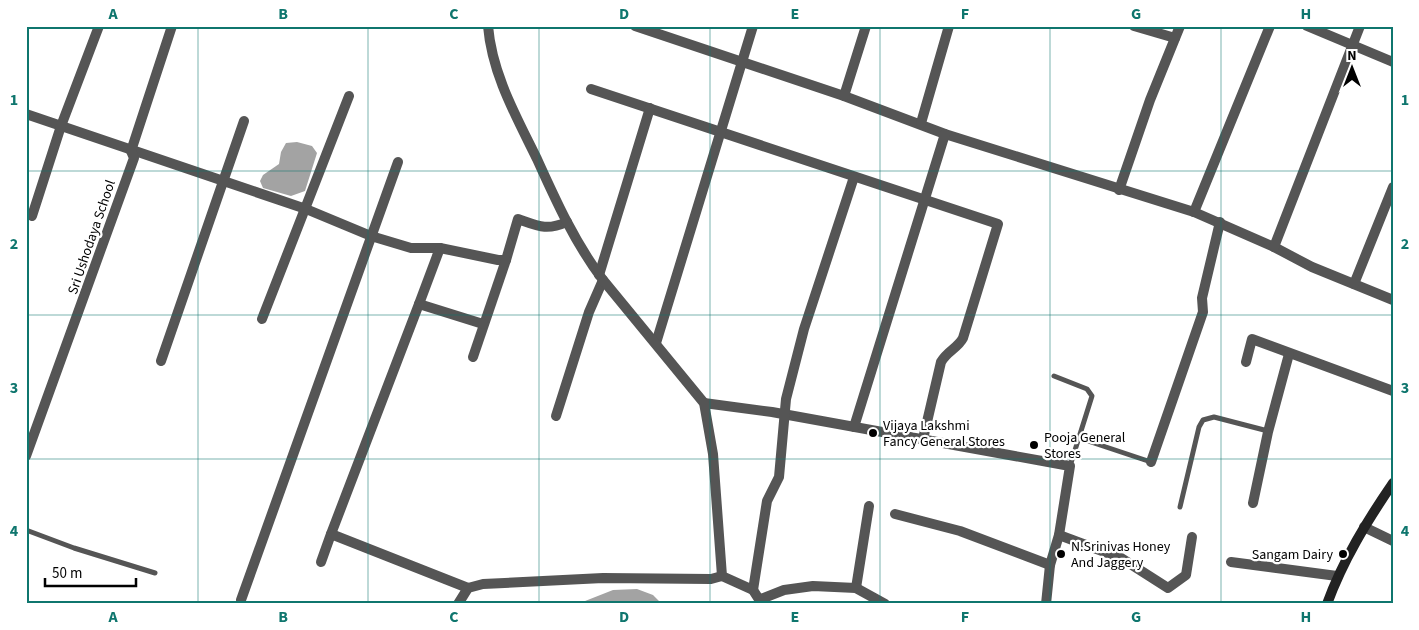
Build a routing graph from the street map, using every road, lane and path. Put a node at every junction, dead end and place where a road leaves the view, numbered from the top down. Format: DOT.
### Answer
graph roads {
  1 [pos="99,26"];
  2 [pos="172,26"];
  3 [pos="488,26"];
  4 [pos="635,26"];
  5 [pos="753,26"];
  6 [pos="866,26"];
  7 [pos="949,26"];
  8 [pos="1134,26"];
  9 [pos="1180,26"];
  10 [pos="1270,26"];
  11 [pos="1307,26"];
  12 [pos="1360,26"];
  13 [pos="1175,38"];
  14 [pos="1353,46"];
  15 [pos="741,62"];
  16 [pos="1393,62"];
  17 [pos="591,89"];
  18 [pos="349,96"];
  19 [pos="844,96"];
  20 [pos="650,108"];
  21 [pos="26,114"];
  22 [pos="244,121"];
  23 [pos="921,123"];
  24 [pos="61,126"];
  25 [pos="721,132"];
  26 [pos="945,134"];
  27 [pos="131,150"];
  28 [pos="398,162"];
  29 [pos="854,177"];
  30 [pos="222,180"];
  31 [pos="1393,187"];
  32 [pos="1119,190"];
  33 [pos="926,200"];
  34 [pos="306,209"];
  35 [pos="1194,212"];
  36 [pos="32,216"];
  37 [pos="566,222"];
  38 [pos="1220,222"];
  39 [pos="371,236"];
  40 [pos="1274,247"];
  41 [pos="440,248"];
  42 [pos="506,260"];
  43 [pos="601,278"];
  44 [pos="1354,284"];
  45 [pos="1393,300"];
  46 [pos="419,304"];
  47 [pos="262,319"];
  48 [pos="483,324"];
  49 [pos="656,343"];
  50 [pos="1289,354"];
  51 [pos="473,357"];
  52 [pos="160,361"];
  53 [pos="1246,362"];
  54 [pos="1054,376"];
  55 [pos="1393,391"];
  56 [pos="704,403"];
  57 [pos="784,415"];
  58 [pos="556,416"];
  59 [pos="854,427"];
  60 [pos="1268,432"];
  61 [pos="1079,438"];
  62 [pos="923,440"];
  63 [pos="26,456"];
  64 [pos="1151,462"];
  65 [pos="1070,466"];
  66 [pos="1393,482"];
  67 [pos="1253,504"];
  68 [pos="870,506"];
  69 [pos="1180,507"];
  70 [pos="895,514"];
  71 [pos="1364,527"];
  72 [pos="26,530"];
  73 [pos="331,534"];
  74 [pos="1059,535"];
  75 [pos="1192,538"];
  76 [pos="1393,541"];
  77 [pos="321,562"];
  78 [pos="1231,562"];
  79 [pos="1050,565"];
  80 [pos="155,573"];
  81 [pos="722,576"];
  82 [pos="1337,576"];
  83 [pos="468,588"];
  84 [pos="856,588"];
  85 [pos="753,590"];
  86 [pos="241,600"];
  87 [pos="762,602"];
  88 [pos="458,604"];
  89 [pos="886,604"];
  90 [pos="1046,604"];
  91 [pos="1327,604"];
  1 -- 24 [label="street"];
  2 -- 27 [label="street, Sri Ushodaya School"];
  3 -- 37 [label="street"];
  4 -- 15 [label="street"];
  5 -- 15 [label="street"];
  6 -- 19 [label="street"];
  7 -- 23 [label="street"];
  8 -- 13 [label="street"];
  9 -- 13 [label="street"];
  10 -- 35 [label="street"];
  11 -- 14 [label="street"];
  12 -- 14 [label="street"];
  13 -- 32 [label="street"];
  14 -- 16 [label="street"];
  14 -- 40 [label="street"];
  15 -- 19 [label="street"];
  15 -- 25 [label="street"];
  17 -- 20 [label="street"];
  18 -- 34 [label="street"];
  19 -- 23 [label="street"];
  20 -- 25 [label="street"];
  20 -- 43 [label="street"];
  21 -- 24 [label="street"];
  22 -- 30 [label="street"];
  23 -- 26 [label="street"];
  24 -- 27 [label="street"];
  24 -- 36 [label="street"];
  25 -- 29 [label="street"];
  25 -- 49 [label="street"];
  26 -- 32 [label="street"];
  26 -- 33 [label="street"];
  27 -- 30 [label="street"];
  27 -- 63 [label="street, Sri Ushodaya School"];
  28 -- 39 [label="street"];
  29 -- 33 [label="street"];
  29 -- 57 [label="street"];
  30 -- 34 [label="street"];
  30 -- 52 [label="street"];
  31 -- 44 [label="street"];
  32 -- 35 [label="street"];
  33 -- 59 [label="street"];
  33 -- 62 [label="street"];
  34 -- 39 [label="street"];
  34 -- 47 [label="street"];
  35 -- 38 [label="street"];
  37 -- 42 [label="street"];
  37 -- 43 [label="street"];
  38 -- 40 [label="street"];
  38 -- 64 [label="street"];
  39 -- 41 [label="street"];
  39 -- 86 [label="street"];
  40 -- 44 [label="street"];
  41 -- 42 [label="street"];
  41 -- 46 [label="street"];
  42 -- 48 [label="street"];
  43 -- 49 [label="street"];
  43 -- 58 [label="street"];
  44 -- 45 [label="street"];
  46 -- 48 [label="street"];
  46 -- 73 [label="street"];
  48 -- 51 [label="street"];
  49 -- 56 [label="street"];
  50 -- 53 [label="street"];
  50 -- 55 [label="street"];
  50 -- 60 [label="street"];
  54 -- 61 [label="lane"];
  56 -- 57 [label="street"];
  56 -- 81 [label="street"];
  57 -- 59 [label="street"];
  57 -- 85 [label="street"];
  59 -- 62 [label="street"];
  60 -- 67 [label="street"];
  60 -- 69 [label="lane"];
  61 -- 64 [label="lane"];
  61 -- 65 [label="lane"];
  62 -- 65 [label="street"];
  65 -- 74 [label="street"];
  66 -- 71 [label="main road"];
  68 -- 84 [label="street"];
  70 -- 79 [label="street"];
  71 -- 76 [label="street"];
  71 -- 82 [label="main road"];
  72 -- 80 [label="lane"];
  73 -- 77 [label="street"];
  73 -- 83 [label="street"];
  74 -- 75 [label="street"];
  74 -- 79 [label="street"];
  78 -- 82 [label="street"];
  79 -- 90 [label="street"];
  81 -- 83 [label="street"];
  81 -- 85 [label="street"];
  82 -- 91 [label="main road"];
  83 -- 88 [label="street"];
  84 -- 87 [label="street"];
  84 -- 89 [label="street"];
  85 -- 87 [label="street"];
}
